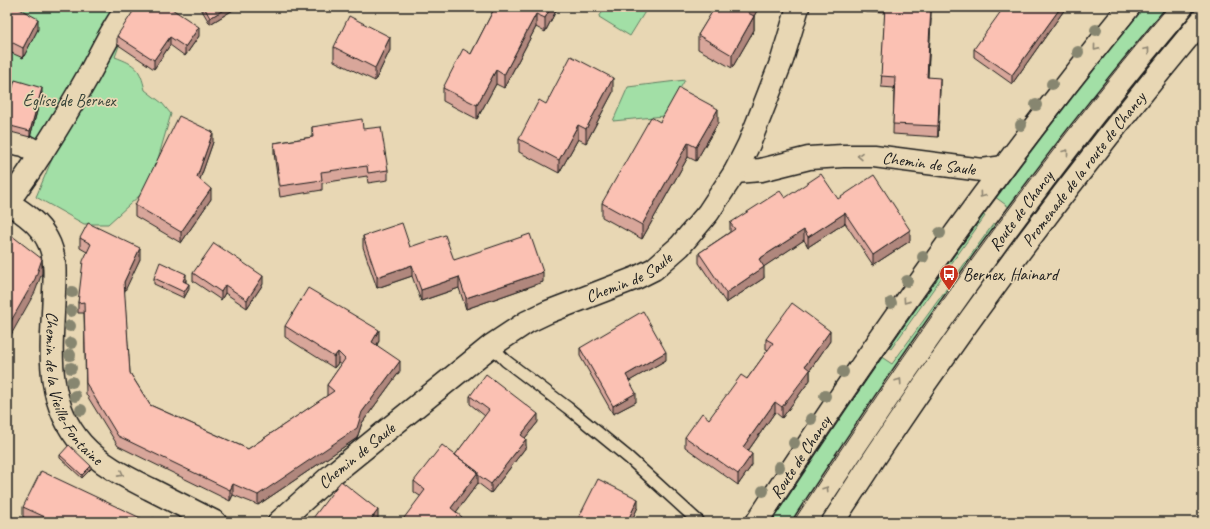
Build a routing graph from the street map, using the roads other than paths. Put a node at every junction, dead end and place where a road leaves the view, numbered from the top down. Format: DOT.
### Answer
graph roads {
  1 [pos="128,7"];
  2 [pos="798,7"];
  3 [pos="1129,7"];
  4 [pos="1182,7"];
  5 [pos="1203,19"];
  6 [pos="7,142"];
  7 [pos="41,154"];
  8 [pos="1004,167"];
  9 [pos="735,172"];
  10 [pos="7,203"];
  11 [pos="490,346"];
  12 [pos="215,522"];
  13 [pos="280,522"];
  14 [pos="699,522"];
  15 [pos="757,522"];
  16 [pos="805,522"];
  17 [pos="834,522"];
  1 -- 7 [label="street"];
  2 -- 9 [label="street, Chemin de Saule"];
  3 -- 8 [label="street, Route de Chancy, one-way"];
  16 -- 4 [label="street, Route de Chancy, one-way"];
  5 -- 17 [label="street, Promenade de la route de Chancy"];
  6 -- 7 [label="street"];
  7 -- 10 [label="street"];
  8 -- 9 [label="street, Chemin de Saule, one-way"];
  8 -- 15 [label="street, Route de Chancy, one-way"];
  9 -- 11 [label="street, Chemin de Saule"];
  10 -- 12 [label="street, Chemin de la Vieille-Fontaine, one-way"];
  11 -- 13 [label="street, Chemin de Saule"];
  11 -- 14 [label="lane"];
}
